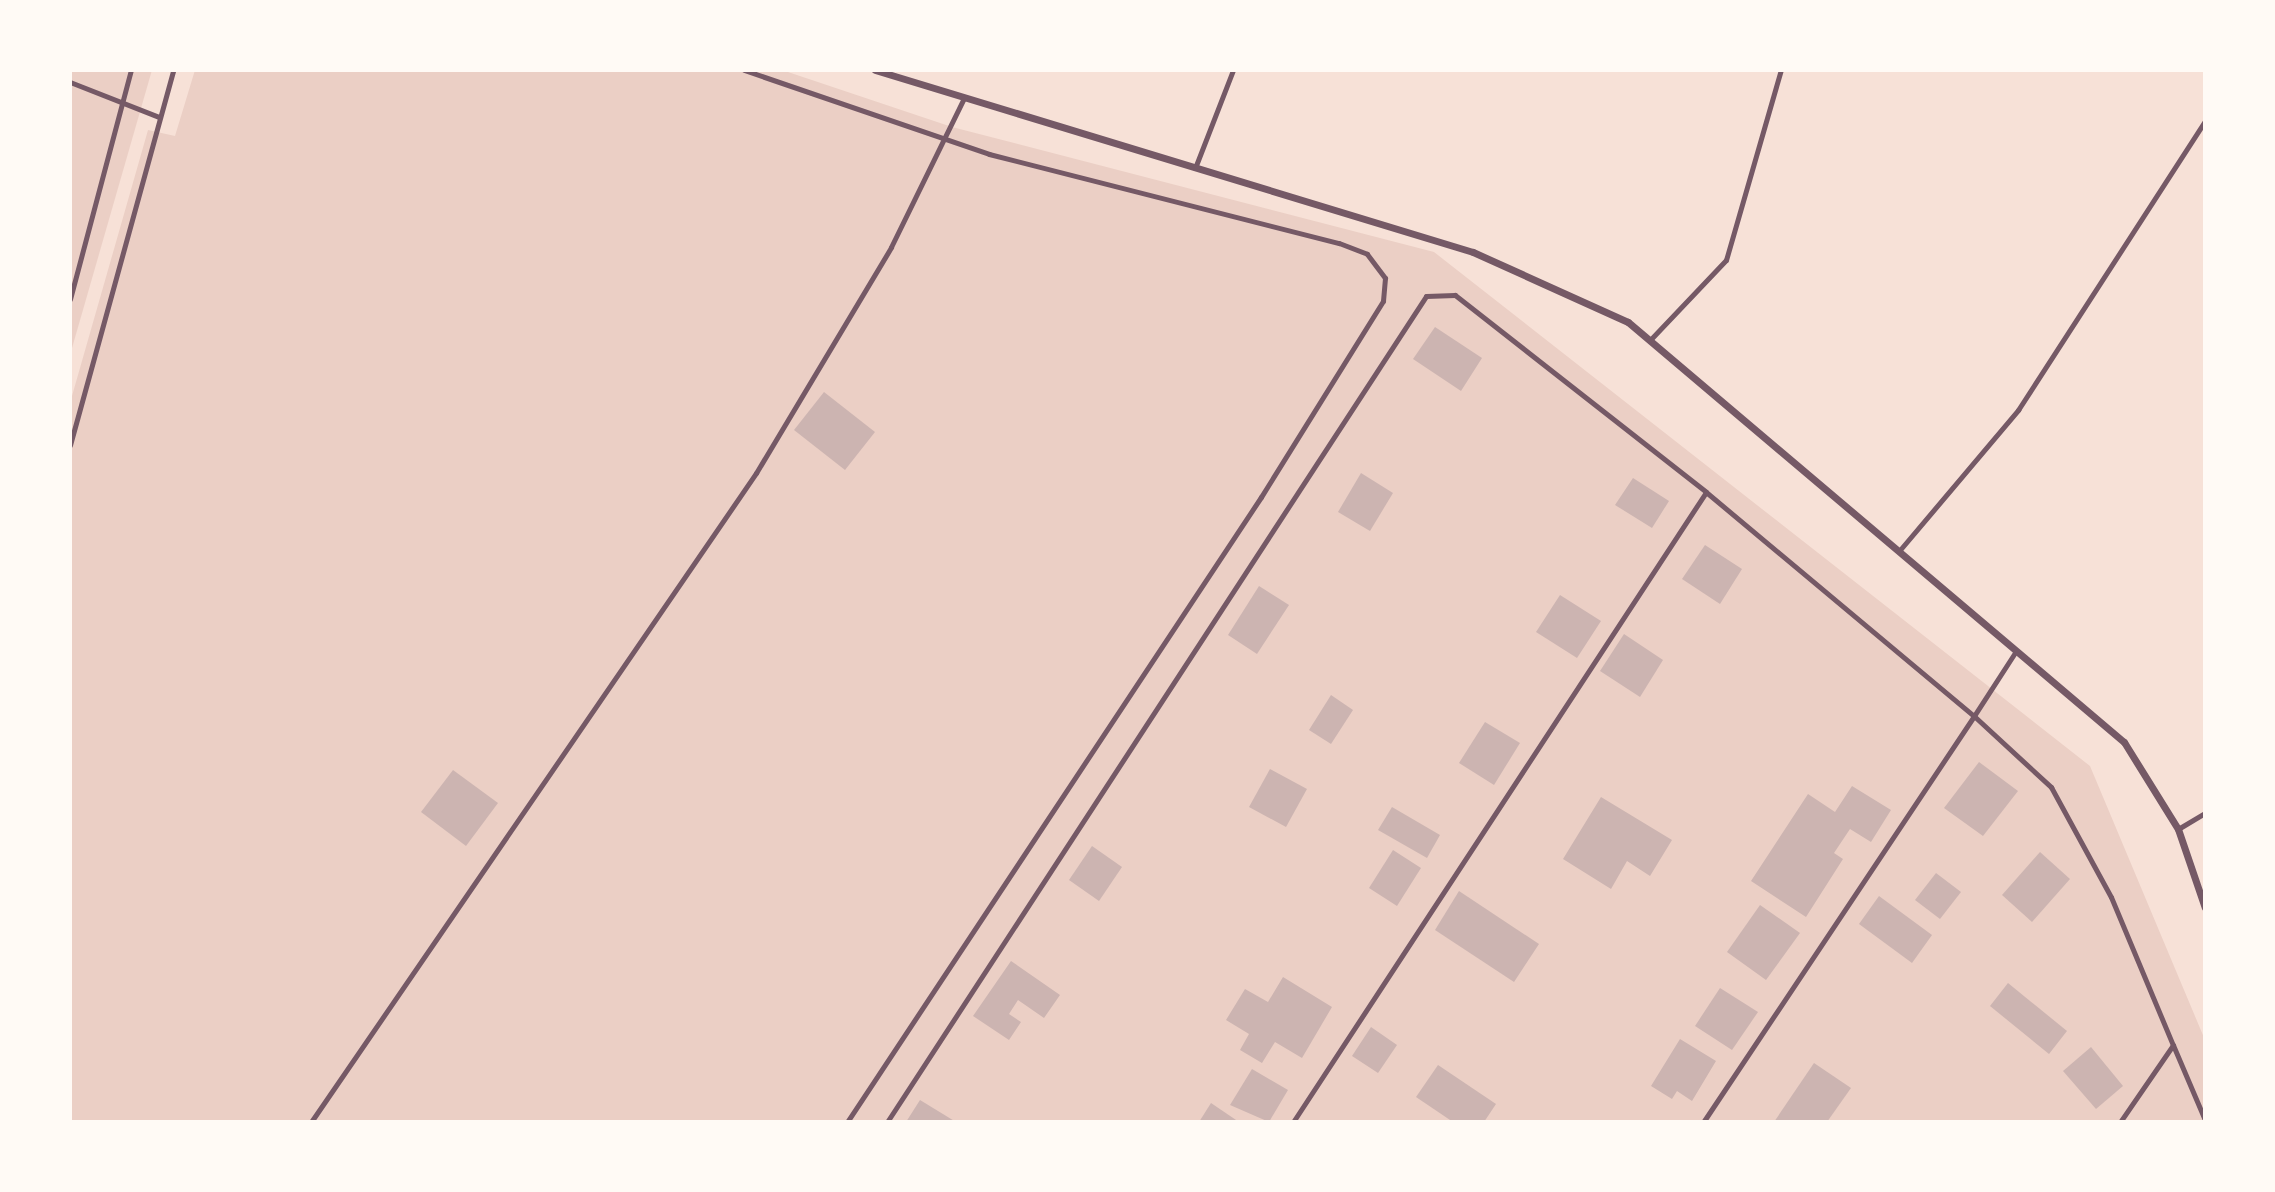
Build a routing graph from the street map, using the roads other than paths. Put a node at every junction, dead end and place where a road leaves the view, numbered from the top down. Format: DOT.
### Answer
graph roads {
  1 [pos="131,70"];
  2 [pos="173,70"];
  3 [pos="744,70"];
  4 [pos="875,70"];
  5 [pos="1233,70"];
  6 [pos="1781,70"];
  7 [pos="70,82"];
  8 [pos="964,98"];
  9 [pos="121,104"];
  10 [pos="159,117"];
  11 [pos="2205,121"];
  12 [pos="946,141"];
  13 [pos="1194,170"];
  14 [pos="70,299"];
  15 [pos="1650,340"];
  16 [pos="70,445"];
  17 [pos="1706,492"];
  18 [pos="1899,551"];
  19 [pos="2016,651"];
  20 [pos="1974,716"];
  21 [pos="2205,813"];
  22 [pos="2178,829"];
  23 [pos="2205,908"];
  24 [pos="2173,1045"];
  25 [pos="2205,1120"];
  26 [pos="311,1122"];
  27 [pos="847,1122"];
  28 [pos="887,1122"];
  29 [pos="1293,1122"];
  30 [pos="1703,1122"];
  31 [pos="2120,1122"];
  1 -- 9 [label="lane"];
  2 -- 10 [label="lane"];
  3 -- 12 [label="lane"];
  4 -- 8 [label="street"];
  5 -- 13 [label="lane"];
  6 -- 15 [label="lane"];
  7 -- 9 [label="lane"];
  8 -- 12 [label="lane"];
  8 -- 13 [label="street"];
  9 -- 10 [label="lane"];
  9 -- 14 [label="lane"];
  10 -- 16 [label="lane"];
  11 -- 18 [label="lane"];
  12 -- 26 [label="lane"];
  12 -- 27 [label="lane"];
  13 -- 15 [label="street"];
  15 -- 18 [label="street"];
  17 -- 20 [label="lane"];
  17 -- 28 [label="lane"];
  17 -- 29 [label="lane"];
  18 -- 19 [label="street"];
  19 -- 20 [label="lane"];
  19 -- 22 [label="street"];
  20 -- 24 [label="lane"];
  20 -- 30 [label="lane"];
  21 -- 22 [label="lane"];
  22 -- 23 [label="street"];
  24 -- 25 [label="lane"];
  24 -- 31 [label="lane"];
}
